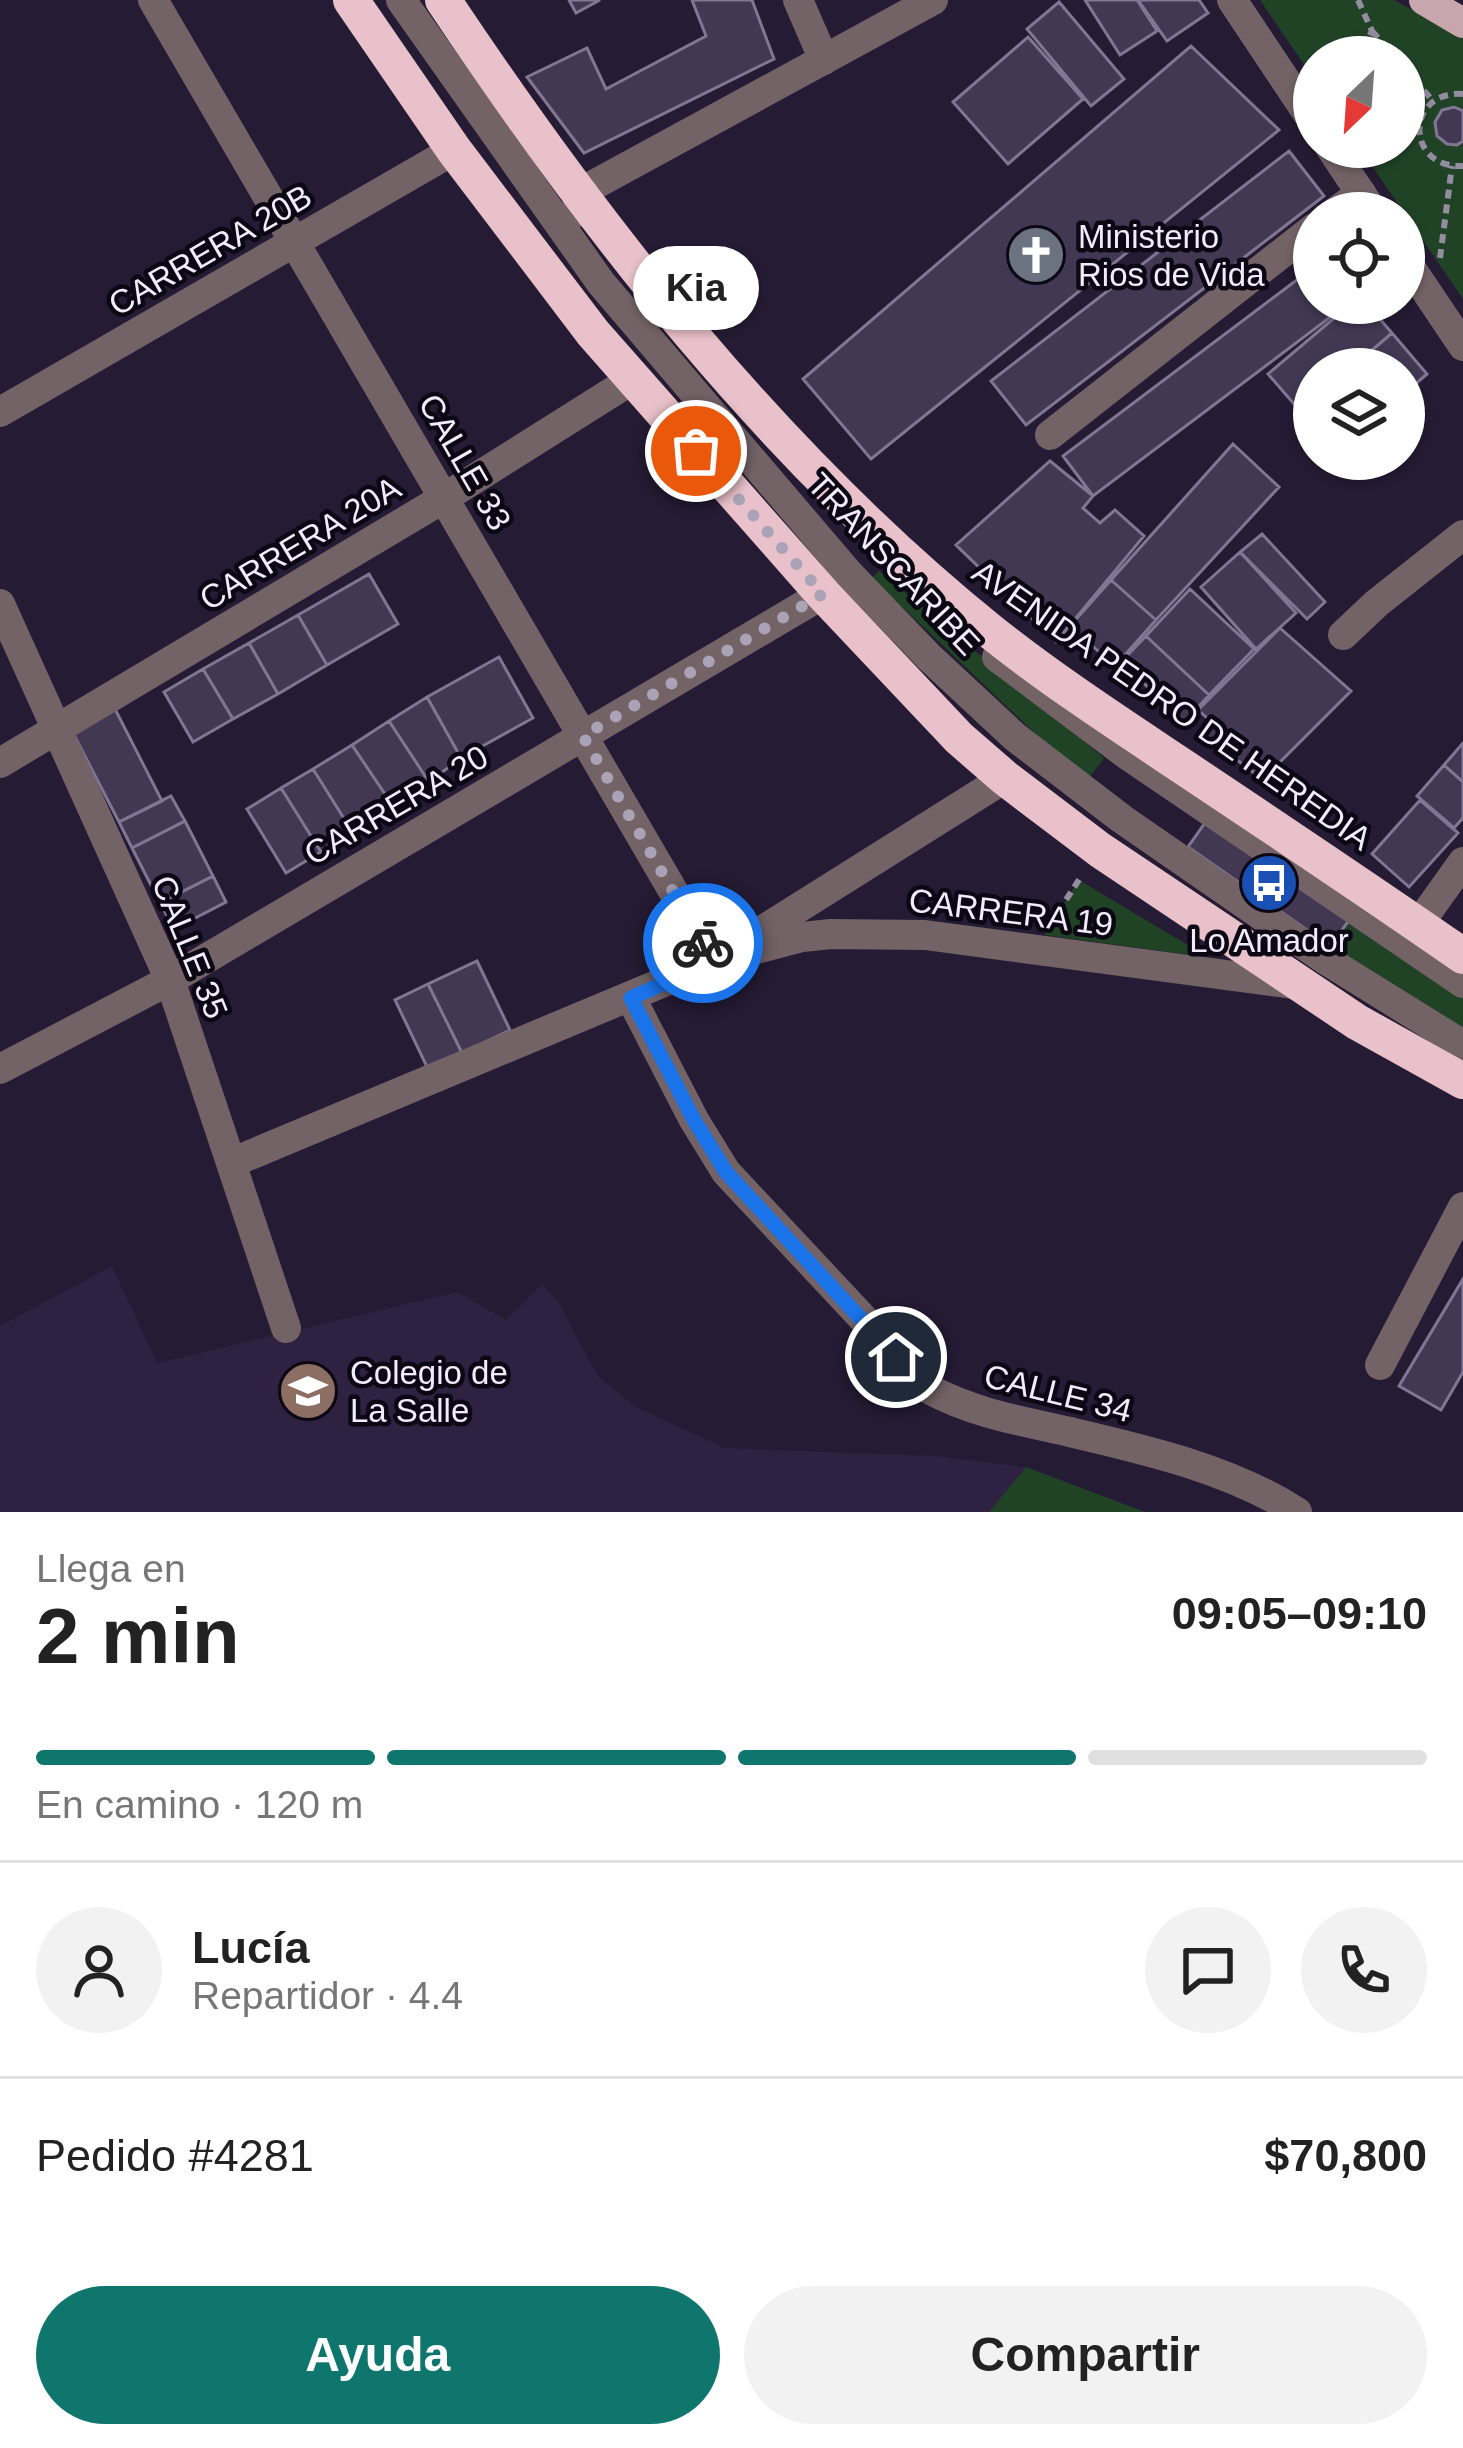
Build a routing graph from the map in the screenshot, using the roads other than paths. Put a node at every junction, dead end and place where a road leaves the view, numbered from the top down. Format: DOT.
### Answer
graph roads {
  1 [pos="153,0"];
  2 [pos="351,0"];
  3 [pos="401,0"];
  4 [pos="425,0"];
  5 [pos="443,0"];
  6 [pos="798,0"];
  7 [pos="933,0"];
  8 [pos="1232,0"];
  9 [pos="1424,0"];
  10 [pos="1463,23"];
  11 [pos="824,60"];
  12 [pos="1293,92"];
  13 [pos="454,150"];
  14 [pos="577,220"];
  15 [pos="296,243"];
  16 [pos="1293,244"];
  17 [pos="1425,289"];
  18 [pos="568,302"];
  19 [pos="1463,346"];
  20 [pos="633,379"];
  21 [pos="0,412"];
  22 [pos="1050,435"];
  23 [pos="444,498"];
  24 [pos="1463,535"];
  25 [pos="823,594"];
  26 [pos="0,604"];
  27 [pos="1343,635"];
  28 [pos="57,731"];
  29 [pos="583,736"];
  30 [pos="0,763"];
  31 [pos="1005,778"];
  32 [pos="1463,862"];
  33 [pos="1418,925"];
  34 [pos="1463,956"];
  35 [pos="714,961"];
  36 [pos="170,980"];
  37 [pos="1463,983"];
  38 [pos="1301,985"];
  39 [pos="631,998"];
  40 [pos="1463,1045"];
  41 [pos="0,1069"];
  42 [pos="1463,1081"];
  43 [pos="231,1163"];
  44 [pos="1463,1207"];
  45 [pos="286,1328"];
  46 [pos="1380,1365"];
  47 [pos="1297,1512"];
  1 -- 15 [label="street, CALLE 33"];
  2 -- 13 [label="highway"];
  3 -- 14 [label="street, TRANSCARIBE"];
  4 -- 14 [label="street, TRANSCARIBE"];
  5 -- 14 [label="highway, AVENIDA PEDRO DE HEREDIA"];
  6 -- 11 [label="street"];
  7 -- 11 [label="street"];
  8 -- 12 [label="street"];
  9 -- 10 [label="main road"];
  11 -- 14 [label="street"];
  13 -- 15 [label="street, CARRERA 20B"];
  13 -- 18 [label="highway"];
  14 -- 18 [label="street"];
  14 -- 33 [label="highway, AVENIDA PEDRO DE HEREDIA"];
  14 -- 37 [label="street, TRANSCARIBE"];
  14 -- 40 [label="street, TRANSCARIBE"];
  15 -- 21 [label="street, CARRERA 20B"];
  15 -- 23 [label="street, CALLE 33"];
  16 -- 22 [label="street"];
  17 -- 19 [label="street"];
  18 -- 20 [label="highway"];
  20 -- 23 [label="street, CARRERA 20A"];
  20 -- 25 [label="highway"];
  23 -- 28 [label="street, CARRERA 20A"];
  23 -- 29 [label="street, CALLE 33"];
  24 -- 27 [label="street"];
  25 -- 29 [label="street, CARRERA 20"];
  25 -- 31 [label="highway"];
  26 -- 28 [label="street, CALLE 35"];
  28 -- 30 [label="street, CARRERA 20A"];
  28 -- 36 [label="street, CALLE 35"];
  29 -- 35 [label="street, CALLE 33"];
  29 -- 36 [label="street, CARRERA 20"];
  31 -- 35 [label="street, CARRERA 19"];
  31 -- 38 [label="highway"];
  32 -- 33 [label="street"];
  33 -- 34 [label="highway, AVENIDA PEDRO DE HEREDIA"];
  35 -- 38 [label="street, CARRERA 19"];
  35 -- 39 [label="street, CARRERA 19"];
  36 -- 41 [label="street, CARRERA 20"];
  36 -- 43 [label="street, CALLE 35"];
  38 -- 42 [label="highway"];
  39 -- 43 [label="street, CARRERA 19"];
  39 -- 47 [label="street, CALLE 34"];
  43 -- 45 [label="street, CALLE 35"];
  44 -- 46 [label="street"];
}
